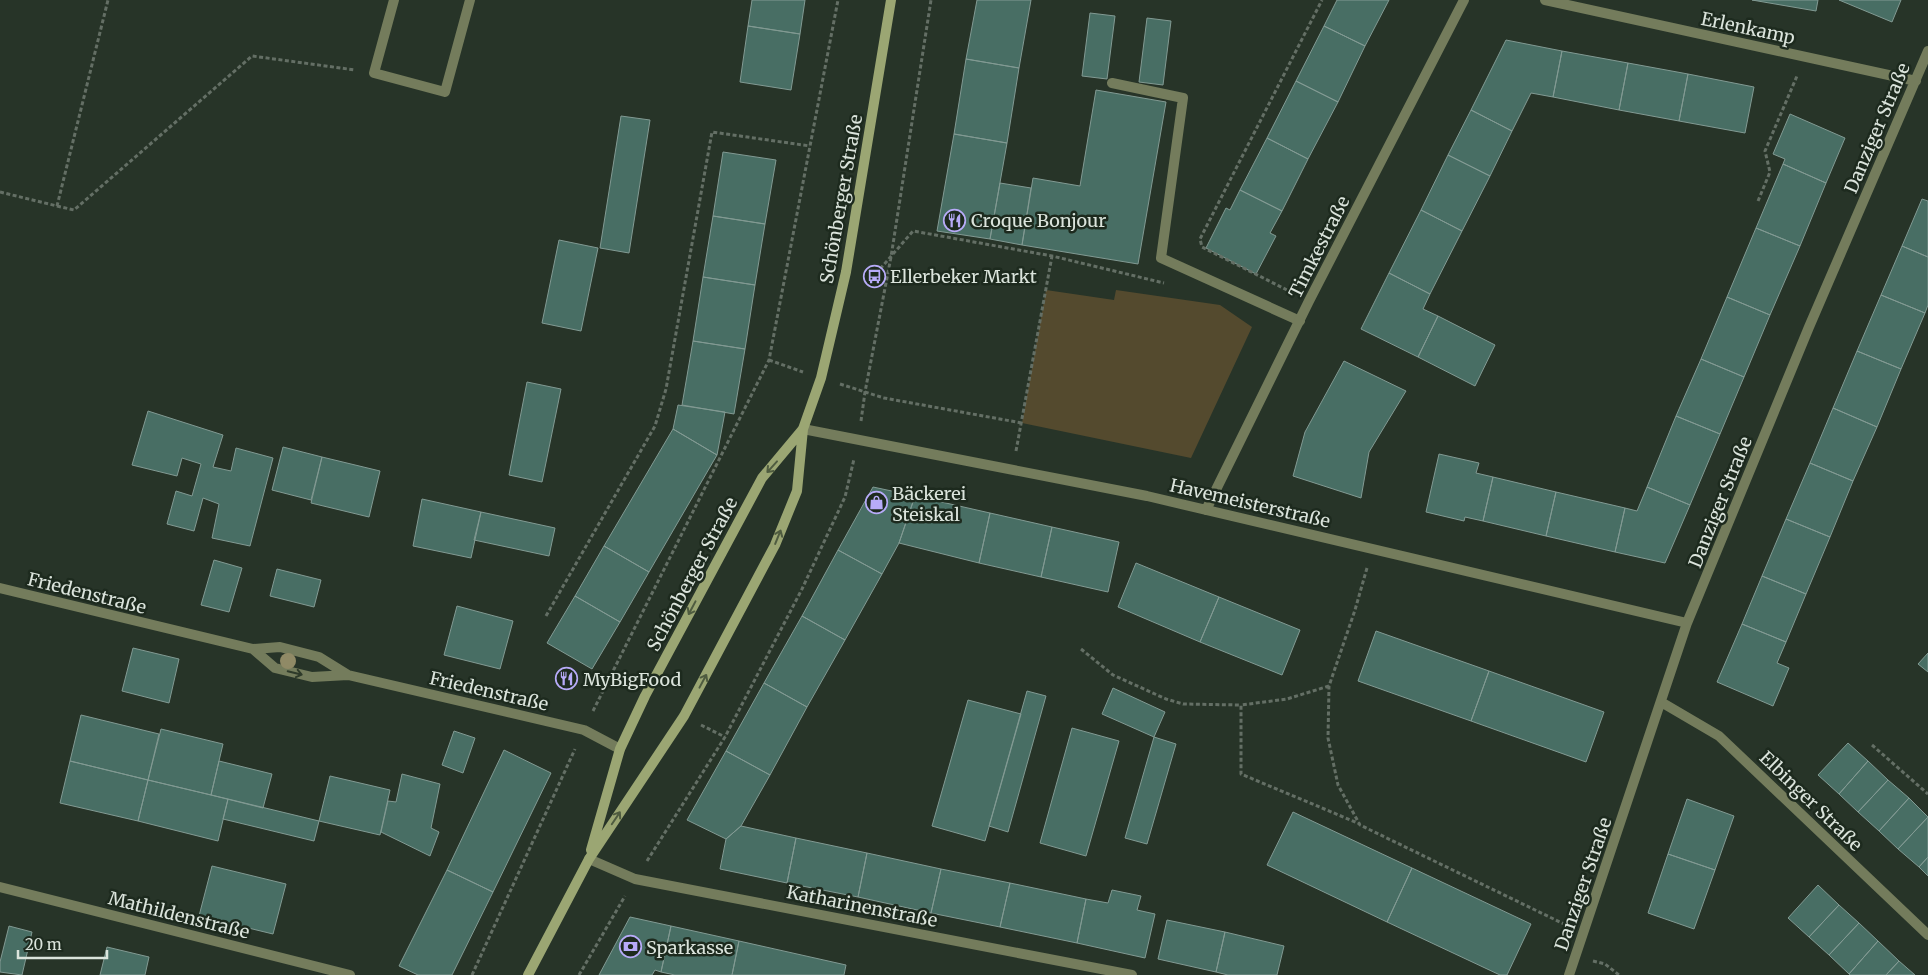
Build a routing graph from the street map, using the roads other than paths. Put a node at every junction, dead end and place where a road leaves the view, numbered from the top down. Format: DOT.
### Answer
graph roads {
  1 [pos="394,0"];
  2 [pos="470,0"];
  3 [pos="891,0"];
  4 [pos="1464,0"];
  5 [pos="1545,0"];
  6 [pos="1928,51"];
  7 [pos="1916,81"];
  8 [pos="1112,83"];
  9 [pos="1300,321"];
  10 [pos="803,429"];
  11 [pos="1206,510"];
  12 [pos="0,588"];
  13 [pos="1687,623"];
  14 [pos="253,649"];
  15 [pos="348,674"];
  16 [pos="1661,702"];
  17 [pos="620,748"];
  18 [pos="589,858"];
  19 [pos="0,888"];
  20 [pos="1928,935"];
  21 [pos="350,975"];
  22 [pos="528,975"];
  23 [pos="1132,975"];
  24 [pos="1569,975"];
  1 -- 2 [label="street"];
  3 -- 10 [label="main road, Schönberger Straße"];
  4 -- 9 [label="street, Timkestraße"];
  5 -- 7 [label="street, Erlenkamp"];
  6 -- 7 [label="street, Danziger Straße"];
  7 -- 13 [label="street, Danziger Straße"];
  8 -- 9 [label="street"];
  9 -- 11 [label="street, Timkestraße"];
  10 -- 11 [label="street, Havemeisterstraße"];
  10 -- 17 [label="main road, Schönberger Straße, one-way"];
  18 -- 10 [label="main road, Schönberger Straße, one-way"];
  11 -- 13 [label="street, Havemeisterstraße"];
  12 -- 14 [label="street, Friedenstraße"];
  13 -- 16 [label="street, Danziger Straße"];
  14 -- 15 [label="street, Friedenstraße"];
  14 -- 15 [label="street, Friedenstraße, one-way"];
  15 -- 17 [label="street, Friedenstraße"];
  16 -- 20 [label="street, Elbinger Straße"];
  16 -- 24 [label="street, Danziger Straße"];
  17 -- 18 [label="main road, Schönberger Straße"];
  18 -- 22 [label="main road, Schönberger Straße"];
  18 -- 23 [label="street, Katharinenstraße"];
  19 -- 21 [label="street, Mathildenstraße"];
}
